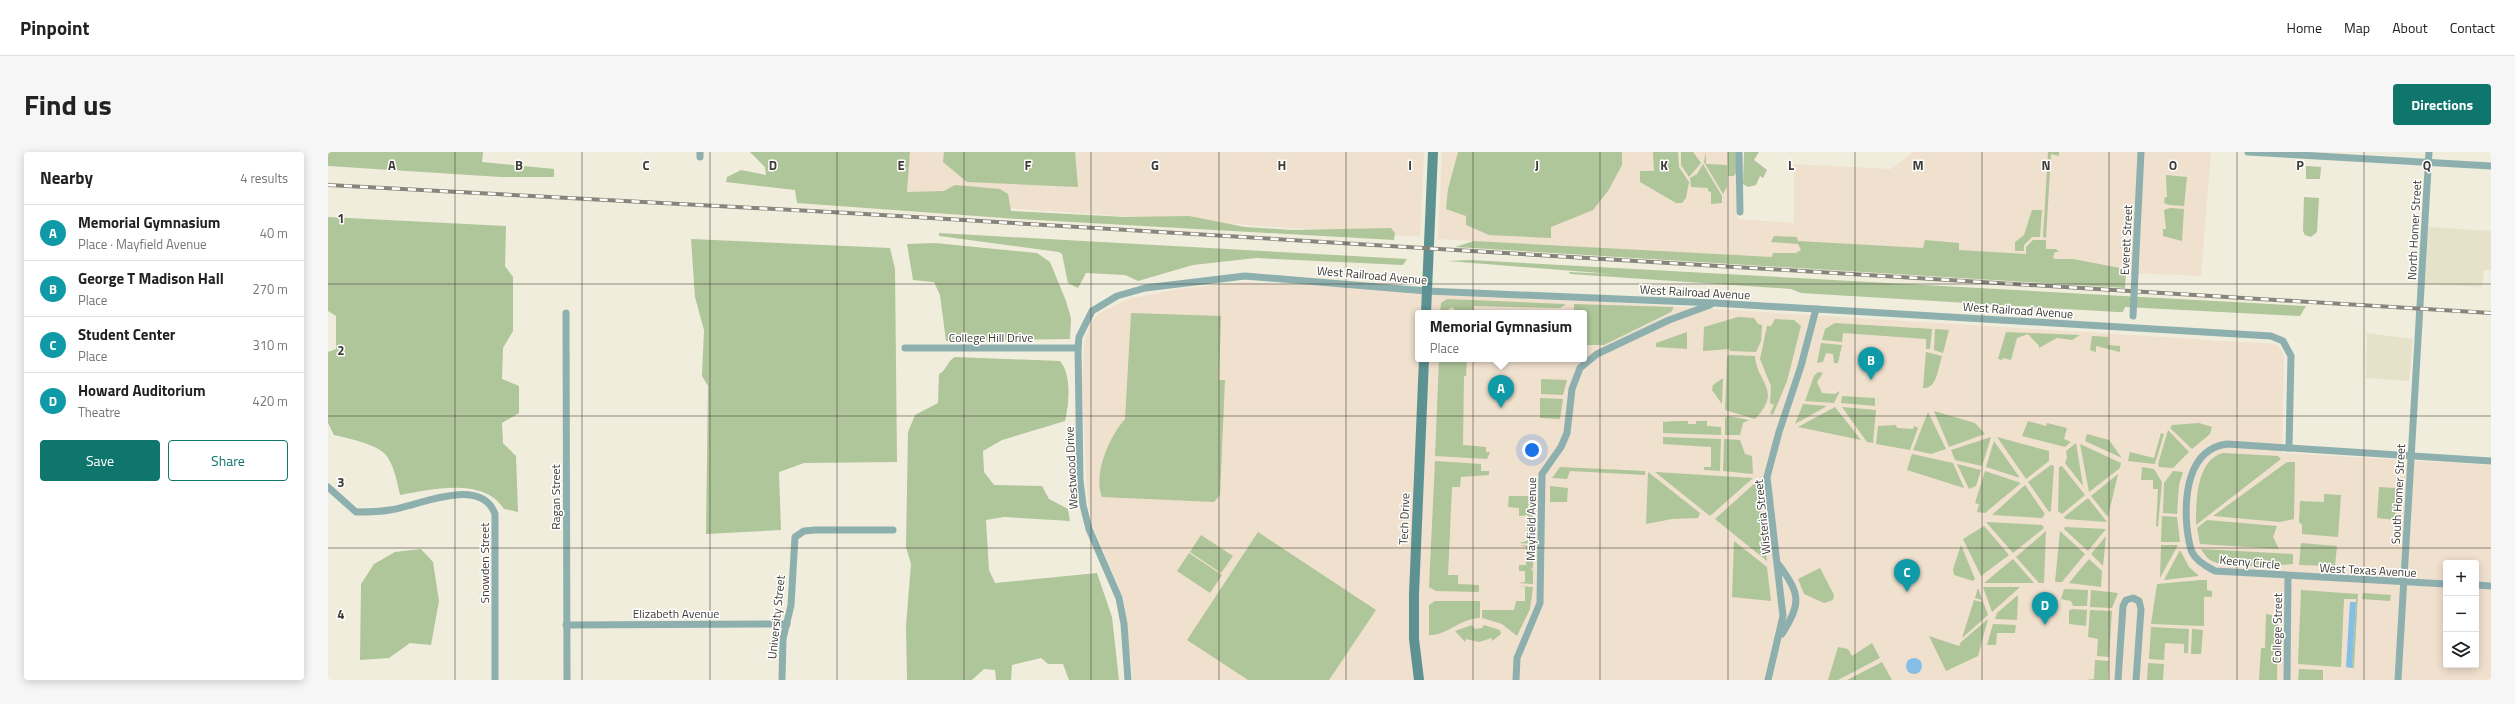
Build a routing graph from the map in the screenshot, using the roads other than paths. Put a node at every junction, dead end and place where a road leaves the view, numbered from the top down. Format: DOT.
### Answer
graph roads {
  1 [pos="1432,152"];
  2 [pos="1739,152"];
  3 [pos="2141,152"];
  4 [pos="2248,152"];
  5 [pos="2429,152"];
  6 [pos="2429,162"];
  7 [pos="2491,166"];
  8 [pos="1740,212"];
  9 [pos="1427,291"];
  10 [pos="1102,303"];
  11 [pos="1714,303"];
  12 [pos="1816,309"];
  13 [pos="2420,309"];
  14 [pos="1426,310"];
  15 [pos="566,313"];
  16 [pos="2132,328"];
  17 [pos="905,348"];
  18 [pos="1078,348"];
  19 [pos="1424,362"];
  20 [pos="2289,448"];
  21 [pos="2411,456"];
  22 [pos="2491,461"];
  23 [pos="328,487"];
  24 [pos="893,530"];
  25 [pos="1778,563"];
  26 [pos="2288,576"];
  27 [pos="2404,583"];
  28 [pos="2443,584"];
  29 [pos="2479,585"];
  30 [pos="2491,586"];
  31 [pos="787,624"];
  32 [pos="566,625"];
  33 [pos="1779,639"];
  34 [pos="495,680"];
  35 [pos="567,680"];
  36 [pos="782,680"];
  37 [pos="1128,680"];
  38 [pos="1419,680"];
  39 [pos="1516,680"];
  40 [pos="1768,680"];
  41 [pos="2118,680"];
  42 [pos="2136,680"];
  43 [pos="2287,680"];
  44 [pos="2398,680"];
  1 -- 9 [label="main road"];
  2 -- 8 [label="street"];
  3 -- 16 [label="street, Everett Street, bridge"];
  4 -- 6 [label="street"];
  5 -- 6 [label="street, North Homer Street"];
  6 -- 7 [label="street"];
  6 -- 13 [label="street, North Homer Street"];
  9 -- 10 [label="street, West Railroad Avenue"];
  9 -- 11 [label="street, West Railroad Avenue"];
  9 -- 14 [label="main road"];
  10 -- 18 [label="street, Westwood Drive"];
  11 -- 12 [label="street, West Railroad Avenue"];
  11 -- 39 [label="street, Mayfield Avenue"];
  12 -- 16 [label="street, West Railroad Avenue"];
  12 -- 25 [label="street, Wisteria Street"];
  13 -- 21 [label="street, South Homer Street"];
  15 -- 32 [label="street, Ragan Street"];
  16 -- 20 [label="street, West Railroad Avenue"];
  17 -- 18 [label="street, College Hill Drive"];
  18 -- 37 [label="street, Westwood Drive"];
  19 -- 38 [label="main road, Tech Drive"];
  20 -- 21 [label="street, Keeny Circle"];
  20 -- 26 [label="street, Keeny Circle"];
  21 -- 22 [label="street, Keeny Circle"];
  21 -- 27 [label="street, South Homer Street"];
  23 -- 34 [label="street, Snowden Street"];
  24 -- 31 [label="street, University Street"];
  25 -- 33 [label="street, Wisteria Street"];
  25 -- 33 [label="street"];
  26 -- 27 [label="street, West Texas Avenue"];
  26 -- 43 [label="street, College Street"];
  27 -- 28 [label="street, West Texas Avenue"];
  27 -- 44 [label="street, South Homer Street"];
  29 -- 30 [label="street"];
  31 -- 32 [label="street, Elizabeth Avenue"];
  31 -- 36 [label="street, University Street"];
  32 -- 35 [label="street, Ragan Street"];
  33 -- 40 [label="street, Wisteria Street"];
  41 -- 42 [label="street"];
}
